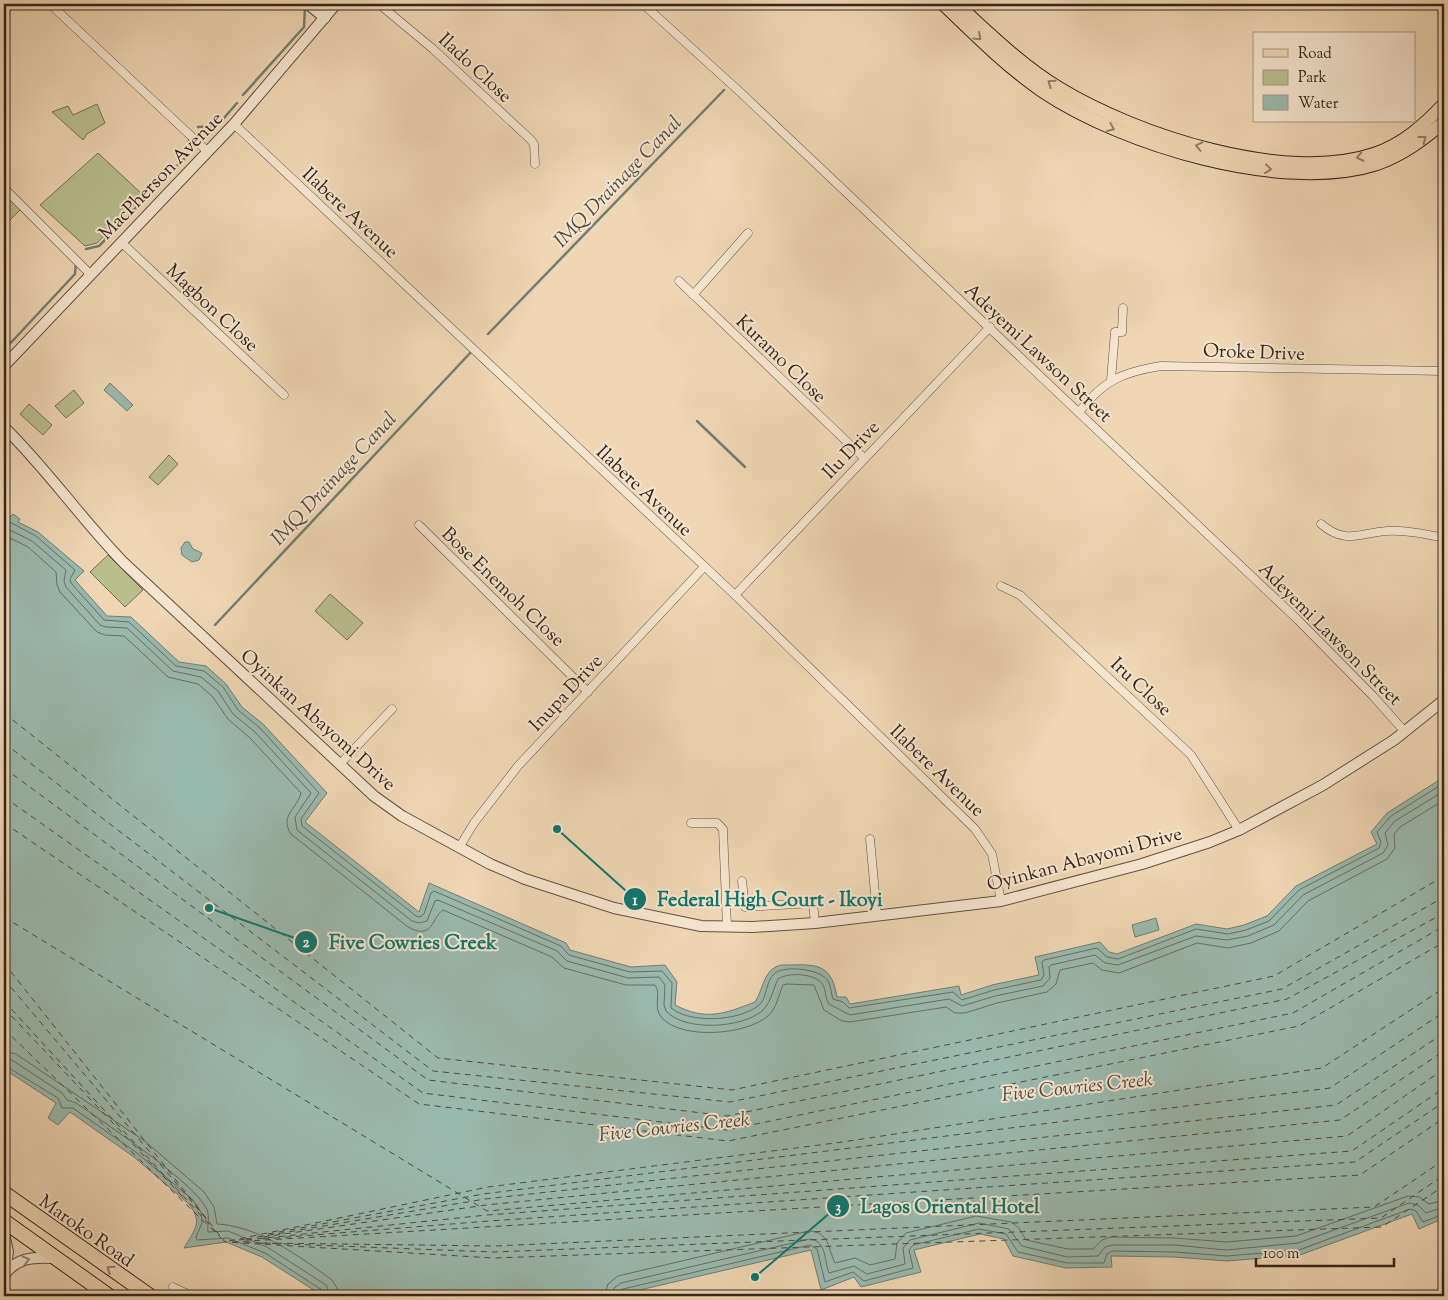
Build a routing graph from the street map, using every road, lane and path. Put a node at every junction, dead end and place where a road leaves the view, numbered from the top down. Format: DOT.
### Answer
graph roads {
  1 [pos="50,4"];
  2 [pos="308,4"];
  3 [pos="336,4"];
  4 [pos="379,4"];
  5 [pos="642,4"];
  6 [pos="943,4"];
  7 [pos="957,4"];
  8 [pos="325,18"];
  9 [pos="1444,104"];
  10 [pos="1444,122"];
  11 [pos="234,124"];
  12 [pos="207,150"];
  13 [pos="534,164"];
  14 [pos="4,188"];
  15 [pos="748,233"];
  16 [pos="121,242"];
  17 [pos="90,274"];
  18 [pos="679,281"];
  19 [pos="693,295"];
  20 [pos="1123,308"];
  21 [pos="990,328"];
  22 [pos="4,366"];
  23 [pos="1444,371"];
  24 [pos="1111,380"];
  25 [pos="284,395"];
  26 [pos="1080,412"];
  27 [pos="4,427"];
  28 [pos="864,458"];
  29 [pos="1321,524"];
  30 [pos="419,525"];
  31 [pos="1444,538"];
  32 [pos="704,568"];
  33 [pos="1001,586"];
  34 [pos="735,595"];
  35 [pos="588,692"];
  36 [pos="1444,700"];
  37 [pos="392,709"];
  38 [pos="1405,732"];
  39 [pos="340,764"];
  40 [pos="691,823"];
  41 [pos="1239,830"];
  42 [pos="870,838"];
  43 [pos="460,846"];
  44 [pos="742,881"];
  45 [pos="1001,900"];
  46 [pos="877,915"];
  47 [pos="815,924"];
  48 [pos="727,926"];
  49 [pos="4,1193"];
  50 [pos="4,1221"];
  51 [pos="4,1233"];
  52 [pos="52,1258"];
  53 [pos="4,1277"];
  54 [pos="173,1287"];
  55 [pos="103,1294"];
  56 [pos="150,1296"];
  57 [pos="192,1296"];
  1 -- 12 [label="street"];
  2 -- 8 [label="street"];
  3 -- 8 [label="street, MacPherson Avenue"];
  4 -- 13 [label="street, Ilado Close"];
  5 -- 21 [label="street, Adeyemi Lawson Street"];
  6 -- 10 [label="main road, one-way"];
  9 -- 7 [label="main road, one-way"];
  8 -- 11 [label="street, MacPherson Avenue"];
  11 -- 12 [label="street, MacPherson Avenue"];
  11 -- 32 [label="street, Ilabere Avenue"];
  12 -- 16 [label="street, MacPherson Avenue"];
  14 -- 17 [label="street"];
  15 -- 19 [label="street"];
  16 -- 17 [label="street, MacPherson Avenue"];
  16 -- 25 [label="street, Magbon Close"];
  17 -- 22 [label="street, MacPherson Avenue"];
  18 -- 19 [label="street, Kuramo Close"];
  19 -- 28 [label="street, Kuramo Close"];
  20 -- 24 [label="street"];
  21 -- 26 [label="street, Adeyemi Lawson Street"];
  21 -- 28 [label="street, Ilu Drive"];
  23 -- 24 [label="street, Oroke Drive"];
  24 -- 26 [label="street, Oroke Drive"];
  26 -- 38 [label="street, Adeyemi Lawson Street"];
  27 -- 39 [label="street, Oyinkan Abayomi Drive"];
  28 -- 34 [label="street, Ilu Drive"];
  29 -- 31 [label="street"];
  30 -- 35 [label="street, Bose Enemoh Close"];
  32 -- 34 [label="street, Ilabere Avenue"];
  32 -- 35 [label="street, Inupa Drive"];
  33 -- 41 [label="street, Iru Close"];
  34 -- 45 [label="street, Ilabere Avenue"];
  35 -- 43 [label="street, Inupa Drive"];
  36 -- 38 [label="street, Oyinkan Abayomi Drive"];
  37 -- 39 [label="street"];
  38 -- 41 [label="street, Oyinkan Abayomi Drive"];
  39 -- 43 [label="street, Oyinkan Abayomi Drive"];
  40 -- 48 [label="street"];
  41 -- 45 [label="street, Oyinkan Abayomi Drive"];
  42 -- 46 [label="street"];
  43 -- 48 [label="street, Oyinkan Abayomi Drive"];
  44 -- 47 [label="street"];
  45 -- 46 [label="street, Oyinkan Abayomi Drive"];
  46 -- 47 [label="street, Oyinkan Abayomi Drive"];
  47 -- 48 [label="street, Oyinkan Abayomi Drive"];
  56 -- 49 [label="highway, Maroko Road, one-way"];
  50 -- 52 [label="highway"];
  51 -- 53 [label="street"];
  53 -- 52 [label="street, one-way"];
  52 -- 55 [label="highway"];
  54 -- 57 [label="street"];
}
